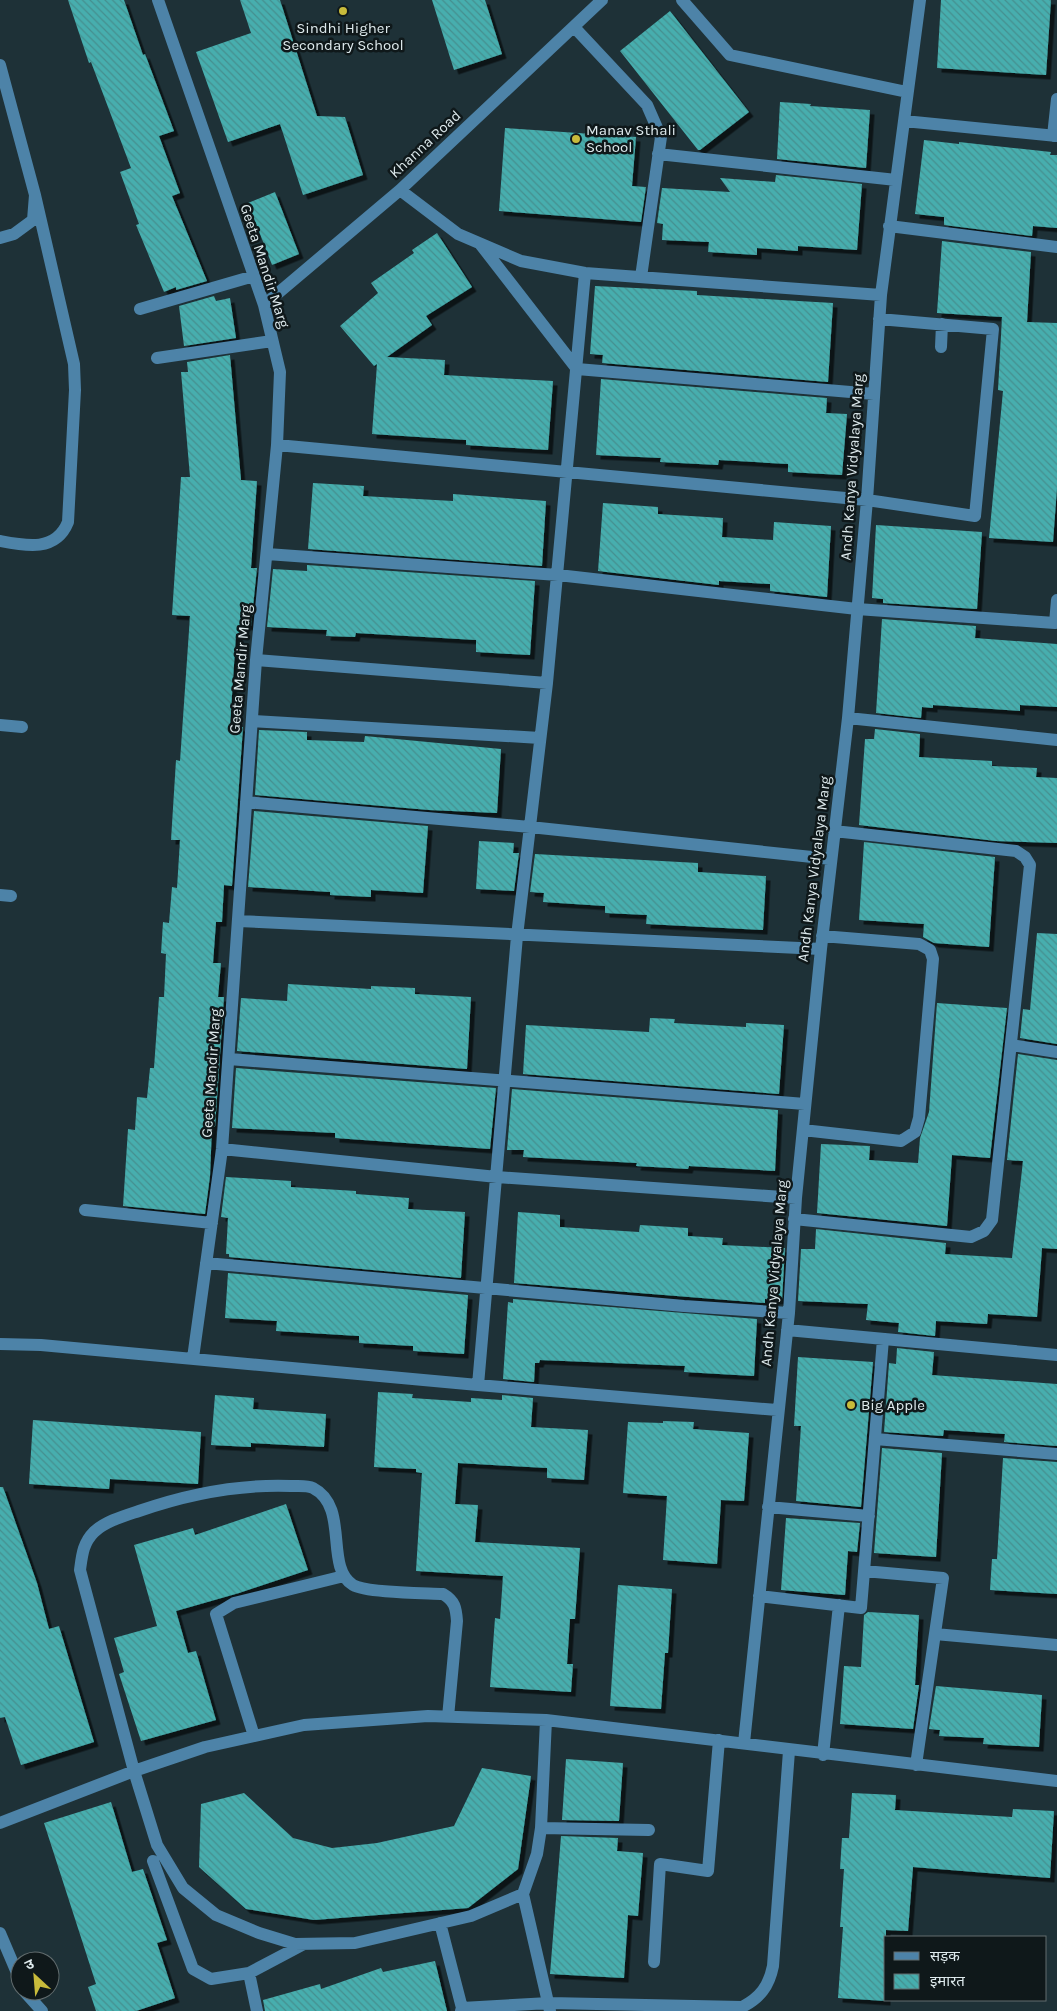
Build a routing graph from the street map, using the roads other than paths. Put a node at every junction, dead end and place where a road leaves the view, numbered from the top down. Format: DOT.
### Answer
graph roads {
  1 [pos="158,0"];
  2 [pos="602,0"];
  3 [pos="682,0"];
  4 [pos="920,0"];
  5 [pos="574,27"];
  6 [pos="0,64"];
  7 [pos="908,92"];
  8 [pos="4,96"];
  9 [pos="1057,99"];
  10 [pos="904,121"];
  11 [pos="1055,136"];
  12 [pos="658,154"];
  13 [pos="896,180"];
  14 [pos="400,190"];
  15 [pos="35,195"];
  16 [pos="890,226"];
  17 [pos="0,238"];
  18 [pos="480,244"];
  19 [pos="1057,247"];
  20 [pos="585,273"];
  21 [pos="254,276"];
  22 [pos="641,277"];
  23 [pos="880,295"];
  24 [pos="264,306"];
  25 [pos="140,310"];
  26 [pos="879,319"];
  27 [pos="942,324"];
  28 [pos="272,341"];
  29 [pos="941,347"];
  30 [pos="157,358"];
  31 [pos="577,368"];
  32 [pos="874,394"];
  33 [pos="277,445"];
  34 [pos="568,471"];
  35 [pos="867,500"];
  36 [pos="0,541"];
  37 [pos="267,554"];
  38 [pos="558,575"];
  39 [pos="1057,600"];
  40 [pos="857,609"];
  41 [pos="256,660"];
  42 [pos="547,682"];
  43 [pos="848,718"];
  44 [pos="252,721"];
  45 [pos="0,725"];
  46 [pos="22,727"];
  47 [pos="540,738"];
  48 [pos="1057,740"];
  49 [pos="246,802"];
  50 [pos="530,827"];
  51 [pos="834,831"];
  52 [pos="831,859"];
  53 [pos="238,921"];
  54 [pos="517,936"];
  55 [pos="822,936"];
  56 [pos="821,949"];
  57 [pos="1011,1045"];
  58 [pos="1057,1052"];
  59 [pos="229,1059"];
  60 [pos="504,1079"];
  61 [pos="805,1104"];
  62 [pos="803,1130"];
  63 [pos="222,1149"];
  64 [pos="497,1177"];
  65 [pos="796,1198"];
  66 [pos="85,1210"];
  67 [pos="794,1219"];
  68 [pos="212,1222"];
  69 [pos="206,1263"];
  70 [pos="486,1287"];
  71 [pos="789,1312"];
  72 [pos="787,1330"];
  73 [pos="883,1339"];
  74 [pos="0,1344"];
  75 [pos="1057,1355"];
  76 [pos="193,1358"];
  77 [pos="478,1385"];
  78 [pos="778,1410"];
  79 [pos="875,1439"];
  80 [pos="1057,1454"];
  81 [pos="768,1507"];
  82 [pos="869,1516"];
  83 [pos="864,1571"];
  84 [pos="344,1576"];
  85 [pos="759,1596"];
  86 [pos="839,1606"];
  87 [pos="935,1634"];
  88 [pos="1057,1645"];
  89 [pos="448,1717"];
  90 [pos="546,1720"];
  91 [pos="254,1736"];
  92 [pos="719,1740"];
  93 [pos="744,1743"];
  94 [pos="789,1750"];
  95 [pos="823,1755"];
  96 [pos="916,1765"];
  97 [pos="134,1771"];
  98 [pos="1057,1781"];
  99 [pos="0,1823"];
  100 [pos="541,1828"];
  101 [pos="649,1830"];
  102 [pos="153,1862"];
  103 [pos="523,1894"];
  104 [pos="440,1923"];
  105 [pos="0,1933"];
  106 [pos="304,1944"];
  107 [pos="10,1956"];
  108 [pos="654,1962"];
  109 [pos="249,1973"];
  110 [pos="550,2007"];
  111 [pos="461,2009"];
  112 [pos="257,2011"];
  1 -- 21 [label="street, Geeta Mandir Marg"];
  2 -- 5 [label="street, Khanna Road"];
  3 -- 7 [label="street"];
  4 -- 7 [label="street, Andh Kanya Vidyalaya Marg"];
  5 -- 12 [label="street"];
  5 -- 14 [label="street, Khanna Road"];
  6 -- 8 [label="street"];
  7 -- 10 [label="street, Andh Kanya Vidyalaya Marg"];
  8 -- 15 [label="street"];
  9 -- 11 [label="street"];
  10 -- 11 [label="street"];
  10 -- 13 [label="street, Andh Kanya Vidyalaya Marg"];
  12 -- 13 [label="street"];
  12 -- 22 [label="street"];
  13 -- 16 [label="street, Andh Kanya Vidyalaya Marg"];
  14 -- 18 [label="street"];
  14 -- 24 [label="street, Khanna Road"];
  15 -- 17 [label="street"];
  15 -- 36 [label="street"];
  16 -- 19 [label="street"];
  16 -- 23 [label="street, Andh Kanya Vidyalaya Marg"];
  18 -- 20 [label="street"];
  18 -- 31 [label="street"];
  20 -- 22 [label="street"];
  20 -- 31 [label="street"];
  21 -- 24 [label="street, Geeta Mandir Marg"];
  21 -- 25 [label="street"];
  22 -- 23 [label="street"];
  23 -- 26 [label="street, Andh Kanya Vidyalaya Marg"];
  24 -- 28 [label="street, Geeta Mandir Marg"];
  26 -- 27 [label="street"];
  26 -- 32 [label="street, Andh Kanya Vidyalaya Marg"];
  27 -- 29 [label="street"];
  27 -- 35 [label="street"];
  28 -- 30 [label="street"];
  28 -- 33 [label="street, Geeta Mandir Marg"];
  31 -- 32 [label="street"];
  31 -- 34 [label="street"];
  32 -- 35 [label="street, Andh Kanya Vidyalaya Marg"];
  33 -- 34 [label="street"];
  33 -- 37 [label="street, Geeta Mandir Marg"];
  34 -- 35 [label="street"];
  34 -- 38 [label="street"];
  35 -- 40 [label="street, Andh Kanya Vidyalaya Marg"];
  37 -- 38 [label="street"];
  37 -- 41 [label="street, Geeta Mandir Marg"];
  38 -- 40 [label="street"];
  38 -- 42 [label="street"];
  39 -- 40 [label="street"];
  40 -- 43 [label="street, Andh Kanya Vidyalaya Marg"];
  41 -- 42 [label="street"];
  41 -- 44 [label="street, Geeta Mandir Marg"];
  42 -- 47 [label="street"];
  43 -- 48 [label="street"];
  43 -- 51 [label="street, Andh Kanya Vidyalaya Marg"];
  44 -- 47 [label="street"];
  44 -- 49 [label="street, Geeta Mandir Marg"];
  45 -- 46 [label="street"];
  47 -- 50 [label="street"];
  49 -- 50 [label="street"];
  49 -- 53 [label="street, Geeta Mandir Marg"];
  50 -- 52 [label="street"];
  50 -- 54 [label="street"];
  51 -- 52 [label="street, Andh Kanya Vidyalaya Marg"];
  51 -- 57 [label="street"];
  52 -- 55 [label="street, Andh Kanya Vidyalaya Marg"];
  53 -- 54 [label="street"];
  53 -- 59 [label="street, Geeta Mandir Marg"];
  54 -- 56 [label="street"];
  54 -- 60 [label="street"];
  55 -- 56 [label="street, Andh Kanya Vidyalaya Marg"];
  55 -- 62 [label="street"];
  56 -- 61 [label="street, Andh Kanya Vidyalaya Marg"];
  57 -- 58 [label="street"];
  57 -- 67 [label="street"];
  59 -- 60 [label="street"];
  59 -- 63 [label="street, Geeta Mandir Marg"];
  60 -- 61 [label="street"];
  60 -- 64 [label="street"];
  61 -- 62 [label="street, Andh Kanya Vidyalaya Marg"];
  62 -- 65 [label="street, Andh Kanya Vidyalaya Marg"];
  63 -- 64 [label="street"];
  63 -- 68 [label="street, Geeta Mandir Marg"];
  64 -- 65 [label="street"];
  64 -- 70 [label="street"];
  65 -- 67 [label="street, Andh Kanya Vidyalaya Marg"];
  66 -- 68 [label="street"];
  67 -- 71 [label="street, Andh Kanya Vidyalaya Marg"];
  68 -- 69 [label="street, Geeta Mandir Marg"];
  69 -- 70 [label="street"];
  69 -- 76 [label="street, Geeta Mandir Marg"];
  70 -- 71 [label="street"];
  70 -- 77 [label="street"];
  71 -- 72 [label="street, Andh Kanya Vidyalaya Marg"];
  72 -- 73 [label="street"];
  72 -- 78 [label="street, Andh Kanya Vidyalaya Marg"];
  73 -- 75 [label="street"];
  73 -- 79 [label="street"];
  74 -- 76 [label="street"];
  76 -- 77 [label="street"];
  77 -- 78 [label="street"];
  78 -- 81 [label="street, Andh Kanya Vidyalaya Marg"];
  79 -- 80 [label="street"];
  79 -- 82 [label="street"];
  81 -- 82 [label="street"];
  81 -- 85 [label="street, Andh Kanya Vidyalaya Marg"];
  82 -- 83 [label="street"];
  83 -- 86 [label="street"];
  83 -- 87 [label="street"];
  84 -- 89 [label="street"];
  84 -- 91 [label="street"];
  84 -- 97 [label="street"];
  85 -- 86 [label="street"];
  85 -- 93 [label="street, Andh Kanya Vidyalaya Marg"];
  86 -- 95 [label="street"];
  87 -- 88 [label="street"];
  87 -- 96 [label="street"];
  89 -- 90 [label="street"];
  89 -- 91 [label="street"];
  90 -- 92 [label="street"];
  90 -- 100 [label="street"];
  91 -- 97 [label="street"];
  92 -- 93 [label="street"];
  92 -- 108 [label="street"];
  93 -- 94 [label="street"];
  94 -- 95 [label="street"];
  94 -- 110 [label="street"];
  95 -- 96 [label="street"];
  96 -- 98 [label="street"];
  97 -- 99 [label="street"];
  97 -- 106 [label="street"];
  100 -- 101 [label="street"];
  100 -- 103 [label="street"];
  102 -- 109 [label="street"];
  103 -- 104 [label="street"];
  103 -- 110 [label="street"];
  104 -- 106 [label="street"];
  104 -- 111 [label="street"];
  105 -- 107 [label="street"];
  106 -- 109 [label="street"];
  109 -- 112 [label="street"];
  110 -- 111 [label="street"];
}
